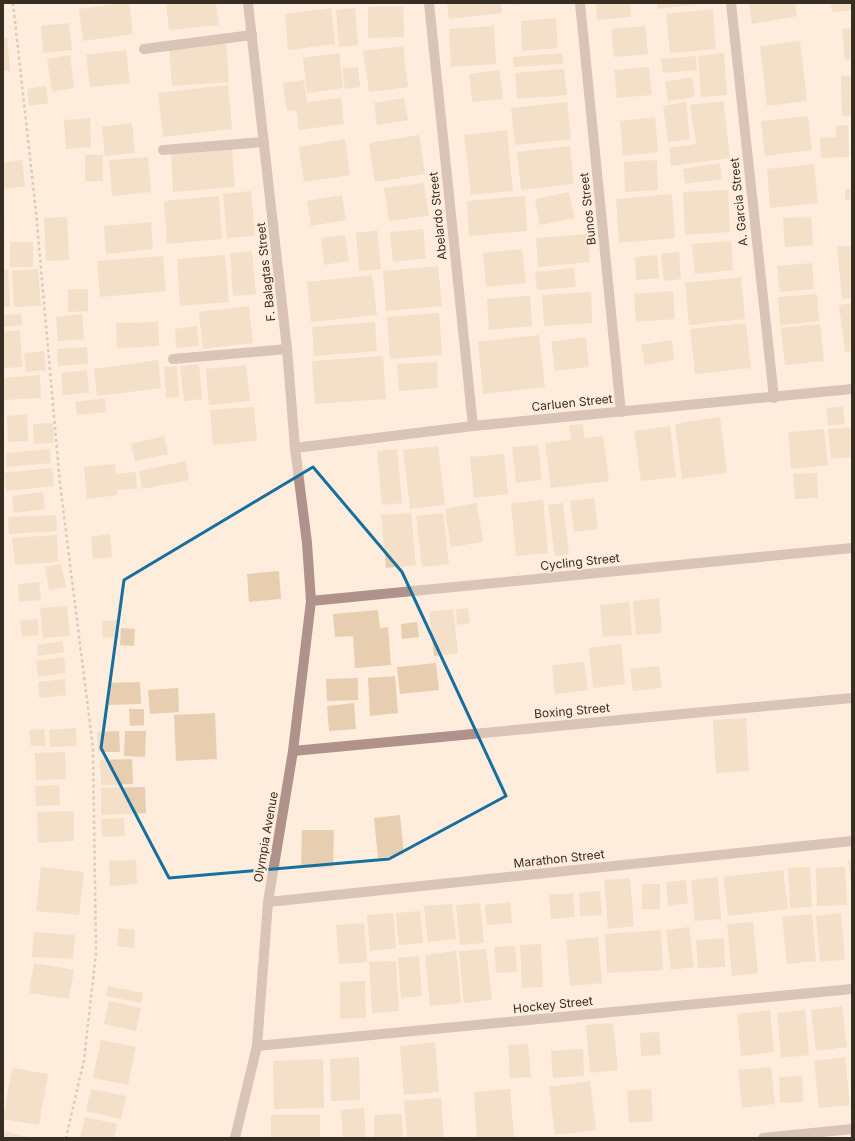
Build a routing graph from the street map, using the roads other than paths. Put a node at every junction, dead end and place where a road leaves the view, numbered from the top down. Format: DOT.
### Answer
graph roads {
  1 [pos="248,3"];
  2 [pos="429,3"];
  3 [pos="580,3"];
  4 [pos="731,3"];
  5 [pos="252,35"];
  6 [pos="144,49"];
  7 [pos="264,142"];
  8 [pos="163,150"];
  9 [pos="287,348"];
  10 [pos="173,359"];
  11 [pos="852,389"];
  12 [pos="774,398"];
  13 [pos="621,412"];
  14 [pos="473,426"];
  15 [pos="295,448"];
  16 [pos="306,538"];
  17 [pos="852,548"];
  18 [pos="311,601"];
  19 [pos="852,698"];
  20 [pos="294,750"];
  21 [pos="852,841"];
  22 [pos="268,902"];
  23 [pos="852,989"];
  24 [pos="256,1046"];
  25 [pos="852,1129"];
  26 [pos="235,1138"];
  27 [pos="763,1138"];
  1 -- 5 [label="street, F. Balagtas Street"];
  2 -- 14 [label="street, Abelardo Street"];
  3 -- 13 [label="street, Bunos Street"];
  4 -- 12 [label="street, A. Garcia Street"];
  5 -- 6 [label="street"];
  5 -- 7 [label="street, F. Balagtas Street"];
  7 -- 8 [label="street"];
  7 -- 9 [label="street, F. Balagtas Street"];
  9 -- 10 [label="street"];
  9 -- 15 [label="street, F. Balagtas Street"];
  11 -- 12 [label="street, Carluen Street"];
  12 -- 13 [label="street, Carluen Street"];
  13 -- 14 [label="street, Carluen Street"];
  14 -- 15 [label="street, Carluen Street"];
  15 -- 16 [label="street, F. Balagtas Street"];
  16 -- 18 [label="street, Olympia Avenue"];
  17 -- 18 [label="street, Cycling Street"];
  18 -- 20 [label="street, Olympia Avenue"];
  19 -- 20 [label="street, Boxing Street"];
  20 -- 22 [label="street, Olympia Avenue"];
  21 -- 22 [label="street, Marathon Street"];
  22 -- 24 [label="street, Olympia Avenue"];
  23 -- 24 [label="street, Hockey Street"];
  24 -- 26 [label="street, Olympia Avenue"];
  25 -- 27 [label="street"];
}
